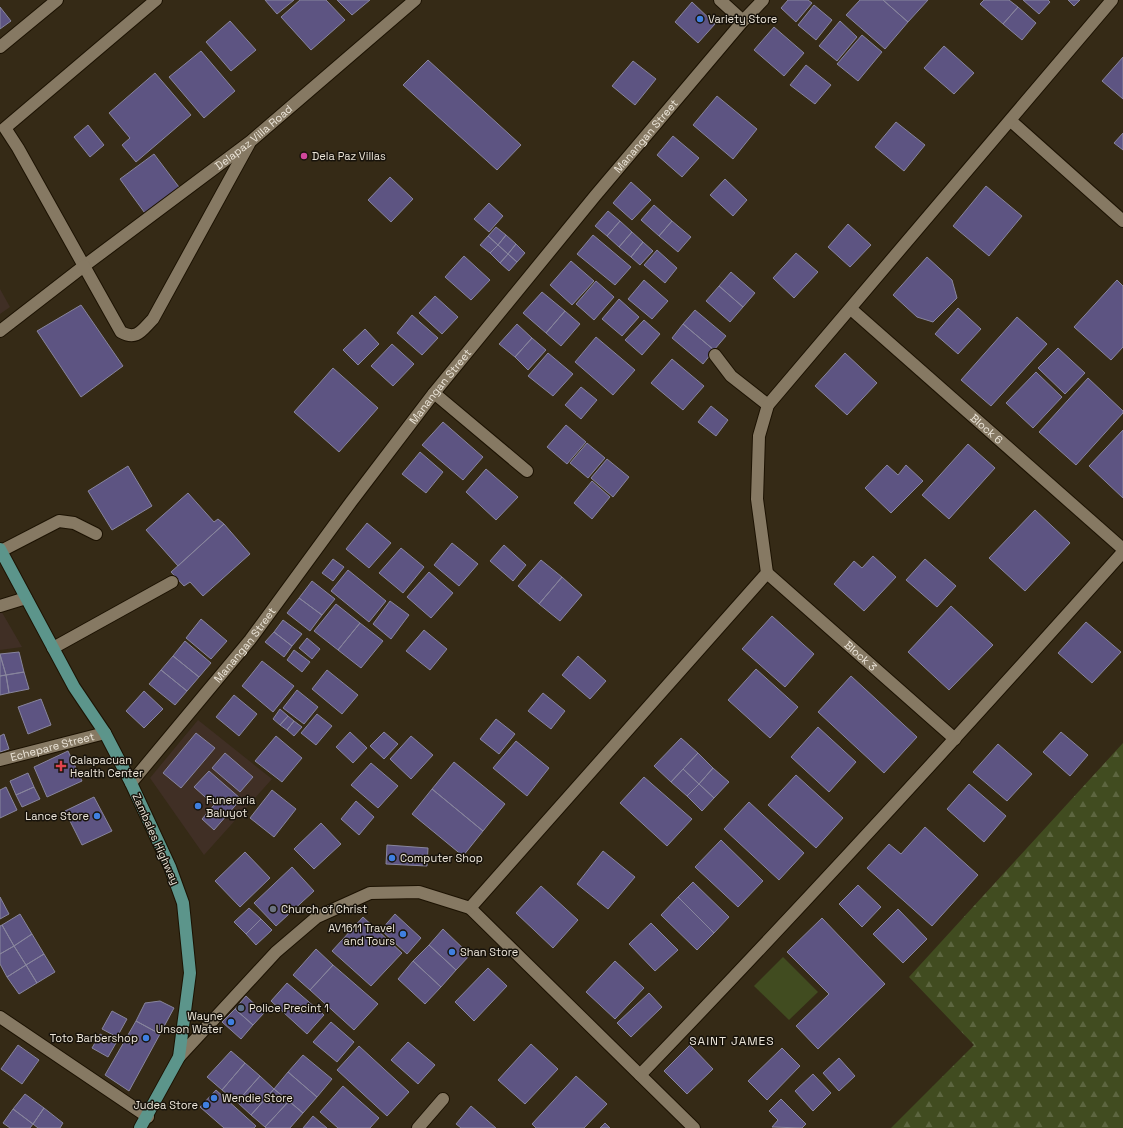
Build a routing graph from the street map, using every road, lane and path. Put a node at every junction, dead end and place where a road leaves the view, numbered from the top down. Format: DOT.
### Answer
graph roads {
  1 [pos="58,0"];
  2 [pos="156,0"];
  3 [pos="415,0"];
  4 [pos="720,0"];
  5 [pos="763,0"];
  6 [pos="1112,0"];
  7 [pos="743,21"];
  8 [pos="0,47"];
  9 [pos="1011,121"];
  10 [pos="251,141"];
  11 [pos="1123,221"];
  12 [pos="84,266"];
  13 [pos="851,309"];
  14 [pos="0,331"];
  15 [pos="716,355"];
  16 [pos="434,393"];
  17 [pos="768,405"];
  18 [pos="528,471"];
  19 [pos="96,534"];
  20 [pos="1,550"];
  21 [pos="1123,551"];
  22 [pos="767,573"];
  23 [pos="172,582"];
  24 [pos="26,598"];
  25 [pos="0,606"];
  26 [pos="53,648"];
  27 [pos="105,733"];
  28 [pos="955,739"];
  29 [pos="0,760"];
  30 [pos="131,783"];
  31 [pos="470,908"];
  32 [pos="0,1017"];
  33 [pos="179,1057"];
  34 [pos="640,1075"];
  35 [pos="443,1099"];
  36 [pos="148,1117"];
  37 [pos="140,1128"];
  38 [pos="418,1128"];
  39 [pos="694,1128"];
  1 -- 8 [label="street"];
  2 -- 12 [label="street"];
  3 -- 10 [label="street, Delapaz Villa Road"];
  4 -- 7 [label="street"];
  5 -- 7 [label="street, Manangan Street"];
  6 -- 9 [label="street"];
  7 -- 16 [label="street, Manangan Street"];
  9 -- 11 [label="street"];
  9 -- 13 [label="street"];
  10 -- 12 [label="street, Delapaz Villa Road"];
  10 -- 12 [label="street"];
  12 -- 14 [label="street, Delapaz Villa Road"];
  13 -- 17 [label="street"];
  13 -- 21 [label="street, Block 6"];
  15 -- 17 [label="street"];
  16 -- 18 [label="street"];
  16 -- 30 [label="street, Manangan Street"];
  17 -- 22 [label="street"];
  19 -- 20 [label="street"];
  20 -- 24 [label="main road, Zambales Highway"];
  21 -- 28 [label="street"];
  22 -- 28 [label="street, Block 3"];
  22 -- 31 [label="street"];
  23 -- 26 [label="street"];
  24 -- 25 [label="street"];
  24 -- 26 [label="main road, Zambales Highway"];
  26 -- 27 [label="main road, Zambales Highway"];
  27 -- 29 [label="street, Echepare Street"];
  27 -- 30 [label="main road, Zambales Highway"];
  28 -- 34 [label="street"];
  30 -- 33 [label="main road, Zambales Highway"];
  31 -- 33 [label="street"];
  31 -- 34 [label="street"];
  32 -- 36 [label="street"];
  33 -- 36 [label="main road, Zambales Highway"];
  34 -- 39 [label="street"];
  35 -- 38 [label="street"];
  36 -- 37 [label="main road, Zambales Highway"];
}
